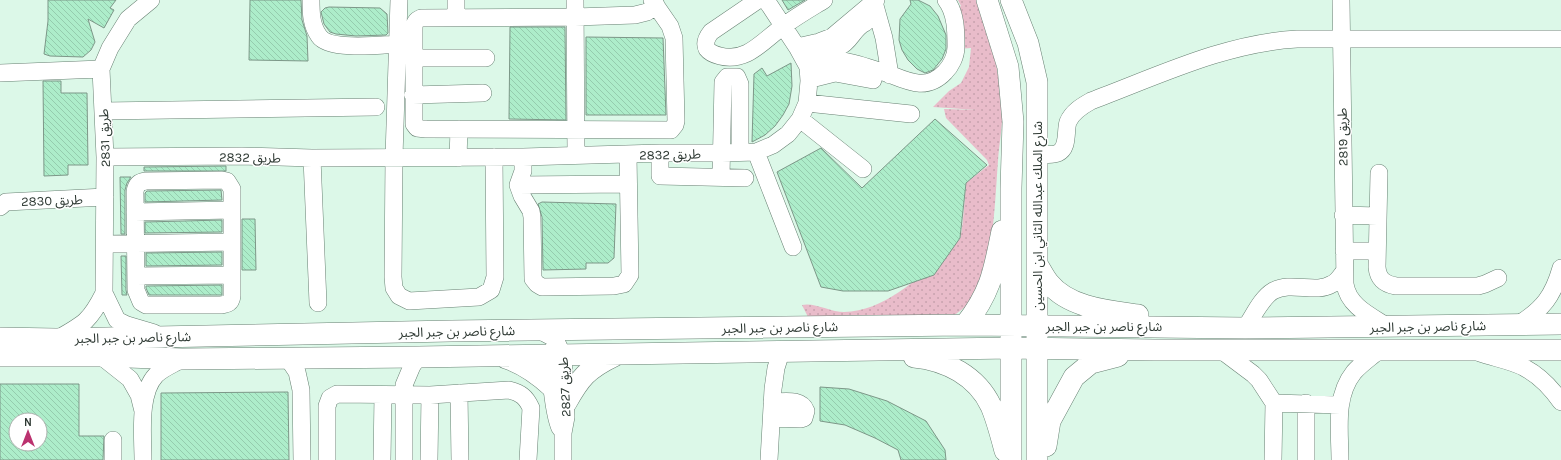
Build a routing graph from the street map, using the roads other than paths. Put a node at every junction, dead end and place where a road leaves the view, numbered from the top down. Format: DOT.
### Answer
graph roads {
  1 [pos="151,0"];
  2 [pos="311,0"];
  3 [pos="399,0"];
  4 [pos="456,0"];
  5 [pos="575,0"];
  6 [pos="758,0"];
  7 [pos="766,0"];
  8 [pos="824,0"];
  9 [pos="946,0"];
  10 [pos="987,0"];
  11 [pos="1011,0"];
  12 [pos="1341,0"];
  13 [pos="875,1"];
  14 [pos="654,3"];
  15 [pos="575,17"];
  16 [pos="456,18"];
  17 [pos="869,22"];
  18 [pos="784,26"];
  19 [pos="1341,39"];
  20 [pos="1561,39"];
  21 [pos="398,44"];
  22 [pos="414,58"];
  23 [pos="486,58"];
  24 [pos="804,62"];
  25 [pos="101,69"];
  26 [pos="0,73"];
  27 [pos="890,75"];
  28 [pos="873,80"];
  29 [pos="483,93"];
  30 [pos="413,95"];
  31 [pos="807,103"];
  32 [pos="376,108"];
  33 [pos="103,111"];
  34 [pos="911,114"];
  35 [pos="800,120"];
  36 [pos="458,129"];
  37 [pos="576,129"];
  38 [pos="748,152"];
  39 [pos="660,153"];
  40 [pos="722,153"];
  41 [pos="1037,154"];
  42 [pos="576,155"];
  43 [pos="628,155"];
  44 [pos="105,157"];
  45 [pos="394,157"];
  46 [pos="494,157"];
  47 [pos="521,157"];
  48 [pos="312,158"];
  49 [pos="458,158"];
  50 [pos="863,169"];
  51 [pos="1379,174"];
  52 [pos="721,177"];
  53 [pos="744,178"];
  54 [pos="520,180"];
  55 [pos="628,184"];
  56 [pos="1012,188"];
  57 [pos="104,197"];
  58 [pos="232,210"];
  59 [pos="0,211"];
  60 [pos="135,212"];
  61 [pos="1343,215"];
  62 [pos="1378,216"];
  63 [pos="232,242"];
  64 [pos="105,244"];
  65 [pos="135,244"];
  66 [pos="793,247"];
  67 [pos="1378,251"];
  68 [pos="1344,252"];
  69 [pos="1038,264"];
  70 [pos="1561,268"];
  71 [pos="1343,273"];
  72 [pos="232,275"];
  73 [pos="136,276"];
  74 [pos="1498,278"];
  75 [pos="104,293"];
  76 [pos="318,303"];
  77 [pos="1519,324"];
  78 [pos="1561,324"];
  79 [pos="965,325"];
  80 [pos="1011,325"];
  81 [pos="1037,326"];
  82 [pos="1204,327"];
  83 [pos="1388,327"];
  84 [pos="1245,328"];
  85 [pos="539,330"];
  86 [pos="573,330"];
  87 [pos="166,336"];
  88 [pos="0,338"];
  89 [pos="56,339"];
  90 [pos="1012,348"];
  91 [pos="1038,348"];
  92 [pos="856,350"];
  93 [pos="1154,350"];
  94 [pos="1221,350"];
  95 [pos="1471,350"];
  96 [pos="1561,350"];
  97 [pos="557,351"];
  98 [pos="1378,351"];
  99 [pos="771,352"];
  100 [pos="615,355"];
  101 [pos="0,356"];
  102 [pos="101,356"];
  103 [pos="498,356"];
  104 [pos="287,357"];
  105 [pos="418,357"];
  106 [pos="182,359"];
  107 [pos="552,387"];
  108 [pos="460,393"];
  109 [pos="383,395"];
  110 [pos="403,395"];
  111 [pos="430,395"];
  112 [pos="1561,402"];
  113 [pos="1274,403"];
  114 [pos="566,404"];
  115 [pos="1306,404"];
  116 [pos="1340,405"];
  117 [pos="143,411"];
  118 [pos="564,433"];
  119 [pos="113,440"];
  120 [pos="769,452"];
  121 [pos="113,460"];
  122 [pos="142,460"];
  123 [pos="302,460"];
  124 [pos="327,460"];
  125 [pos="382,460"];
  126 [pos="404,460"];
  127 [pos="429,460"];
  128 [pos="460,460"];
  129 [pos="528,460"];
  130 [pos="564,460"];
  131 [pos="1007,460"];
  132 [pos="1012,460"];
  133 [pos="1037,460"];
  134 [pos="1043,460"];
  135 [pos="1273,460"];
  136 [pos="1306,460"];
  137 [pos="1340,460"];
  1 -- 25 [label="street, طريق 2831"];
  2 -- 21 [label="street"];
  3 -- 21 [label="street"];
  4 -- 16 [label="street"];
  5 -- 15 [label="street"];
  6 -- 18 [label="street"];
  7 -- 18 [label="street"];
  8 -- 18 [label="street"];
  9 -- 27 [label="street"];
  10 -- 56 [label="main road, شارع الملك عبدالله الثاني ابن الحسين"];
  11 -- 41 [label="main road, شارع الملك عبدالله الثاني ابن الحسين"];
  12 -- 19 [label="street, طريق 2819"];
  13 -- 24 [label="street"];
  13 -- 27 [label="street"];
  14 -- 15 [label="street"];
  14 -- 37 [label="street"];
  15 -- 16 [label="street"];
  15 -- 37 [label="street"];
  16 -- 22 [label="street"];
  17 -- 24 [label="street"];
  18 -- 24 [label="street"];
  19 -- 20 [label="street"];
  19 -- 41 [label="street"];
  19 -- 61 [label="street, طريق 2819"];
  21 -- 45 [label="street"];
  22 -- 23 [label="street"];
  22 -- 30 [label="street"];
  24 -- 27 [label="street"];
  24 -- 28 [label="street"];
  24 -- 31 [label="street, طريق 2832"];
  25 -- 26 [label="street"];
  25 -- 33 [label="street, طريق 2831"];
  29 -- 30 [label="street"];
  30 -- 36 [label="street"];
  31 -- 34 [label="street"];
  31 -- 35 [label="street, طريق 2832"];
  32 -- 33 [label="street"];
  33 -- 44 [label="street, طريق 2831"];
  35 -- 38 [label="street, طريق 2832"];
  35 -- 50 [label="street"];
  36 -- 37 [label="street"];
  36 -- 49 [label="street"];
  37 -- 42 [label="street"];
  38 -- 40 [label="street, طريق 2832"];
  38 -- 40 [label="street"];
  38 -- 66 [label="street"];
  39 -- 40 [label="street, طريق 2832"];
  39 -- 43 [label="street, طريق 2832"];
  39 -- 52 [label="street"];
  40 -- 52 [label="street"];
  41 -- 69 [label="main road, شارع الملك عبدالله الثاني ابن الحسين"];
  42 -- 43 [label="street, طريق 2832"];
  42 -- 47 [label="street, طريق 2832"];
  43 -- 55 [label="street"];
  44 -- 48 [label="street, طريق 2832"];
  44 -- 57 [label="street, طريق 2831"];
  45 -- 46 [label="street"];
  45 -- 48 [label="street, طريق 2832"];
  45 -- 49 [label="street, طريق 2832"];
  46 -- 47 [label="street, طريق 2832"];
  46 -- 49 [label="street, طريق 2832"];
  47 -- 54 [label="street"];
  48 -- 76 [label="street"];
  51 -- 62 [label="street"];
  52 -- 53 [label="street"];
  54 -- 55 [label="street"];
  54 -- 55 [label="street"];
  56 -- 79 [label="main road"];
  56 -- 80 [label="main road, شارع الملك عبدالله الثاني ابن الحسين"];
  57 -- 59 [label="street, طريق 2830"];
  57 -- 64 [label="street, طريق 2831"];
  58 -- 60 [label="street"];
  58 -- 60 [label="street"];
  58 -- 63 [label="street"];
  60 -- 65 [label="street"];
  61 -- 62 [label="street"];
  61 -- 68 [label="street, طريق 2819"];
  62 -- 67 [label="street"];
  63 -- 65 [label="street"];
  63 -- 72 [label="street"];
  64 -- 65 [label="street"];
  64 -- 75 [label="street, طريق 2831"];
  65 -- 73 [label="street"];
  67 -- 68 [label="street"];
  67 -- 74 [label="street"];
  68 -- 71 [label="street, طريق 2819"];
  69 -- 81 [label="main road, شارع الملك عبدالله الثاني ابن الحسين"];
  69 -- 82 [label="main road"];
  70 -- 77 [label="street"];
  71 -- 83 [label="street, طريق 2819"];
  71 -- 84 [label="street"];
  72 -- 73 [label="street"];
  72 -- 73 [label="street"];
  75 -- 87 [label="street, طريق 2831"];
  75 -- 89 [label="street, طريق 2831"];
  77 -- 78 [label="main road, شارع ناصر بن جبر الجبر"];
  77 -- 83 [label="main road, شارع ناصر بن جبر الجبر"];
  79 -- 80 [label="main road, شارع ناصر بن جبر الجبر"];
  79 -- 86 [label="main road, شارع ناصر بن جبر الجبر"];
  80 -- 81 [label="main road, شارع ناصر بن جبر الجبر"];
  80 -- 90 [label="main road, شارع الملك عبدالله الثاني ابن الحسين"];
  81 -- 82 [label="main road, شارع ناصر بن جبر الجبر"];
  81 -- 91 [label="main road, شارع الملك عبدالله الثاني ابن الحسين"];
  82 -- 84 [label="main road, شارع ناصر بن جبر الجبر"];
  83 -- 84 [label="main road, شارع ناصر بن جبر الجبر"];
  85 -- 86 [label="main road, شارع ناصر بن جبر الجبر"];
  85 -- 87 [label="main road, شارع ناصر بن جبر الجبر"];
  85 -- 97 [label="street, طريق 2827"];
  86 -- 97 [label="street, طريق 2827"];
  87 -- 89 [label="main road, شارع ناصر بن جبر الجبر"];
  88 -- 89 [label="main road, شارع ناصر بن جبر الجبر"];
  90 -- 91 [label="main road, شارع ناصر بن جبر الجبر"];
  90 -- 92 [label="main road, شارع ناصر بن جبر الجبر"];
  90 -- 132 [label="main road, شارع الملك عبدالله الثاني ابن الحسين"];
  91 -- 93 [label="main road, شارع ناصر بن جبر الجبر"];
  91 -- 133 [label="main road, شارع الملك عبدالله الثاني ابن الحسين"];
  92 -- 99 [label="main road, شارع ناصر بن جبر الجبر"];
  92 -- 131 [label="main road"];
  93 -- 94 [label="main road, شارع ناصر بن جبر الجبر"];
  93 -- 134 [label="main road"];
  94 -- 98 [label="main road, شارع ناصر بن جبر الجبر"];
  94 -- 113 [label="street"];
  95 -- 96 [label="main road, شارع ناصر بن جبر الجبر"];
  95 -- 98 [label="main road, شارع ناصر بن جبر الجبر"];
  95 -- 112 [label="street"];
  97 -- 100 [label="main road, شارع ناصر بن جبر الجبر"];
  97 -- 103 [label="main road, شارع ناصر بن جبر الجبر"];
  97 -- 107 [label="street, طريق 2827"];
  97 -- 114 [label="street, طريق 2827"];
  98 -- 116 [label="street"];
  99 -- 100 [label="main road, شارع ناصر بن جبر الجبر"];
  99 -- 120 [label="street"];
  99 -- 120 [label="street"];
  100 -- 114 [label="main road"];
  101 -- 102 [label="main road, شارع ناصر بن جبر الجبر"];
  102 -- 106 [label="main road, شارع ناصر بن جبر الجبر"];
  102 -- 117 [label="street"];
  103 -- 105 [label="main road, شارع ناصر بن جبر الجبر"];
  103 -- 107 [label="main road"];
  104 -- 105 [label="main road, شارع ناصر بن جبر الجبر"];
  104 -- 106 [label="main road, شارع ناصر بن جبر الجبر"];
  104 -- 123 [label="street"];
  105 -- 110 [label="street"];
  106 -- 117 [label="street"];
  107 -- 118 [label="street, طريق 2827"];
  108 -- 111 [label="street"];
  108 -- 128 [label="street"];
  108 -- 129 [label="street"];
  109 -- 110 [label="street"];
  109 -- 124 [label="street"];
  109 -- 125 [label="street"];
  110 -- 111 [label="street"];
  110 -- 126 [label="street"];
  111 -- 127 [label="street"];
  113 -- 115 [label="street"];
  113 -- 135 [label="street"];
  114 -- 118 [label="street, طريق 2827"];
  115 -- 116 [label="street"];
  115 -- 136 [label="street"];
  116 -- 137 [label="street"];
  117 -- 122 [label="street"];
  118 -- 130 [label="street, طريق 2827"];
  119 -- 121 [label="street"];
}
